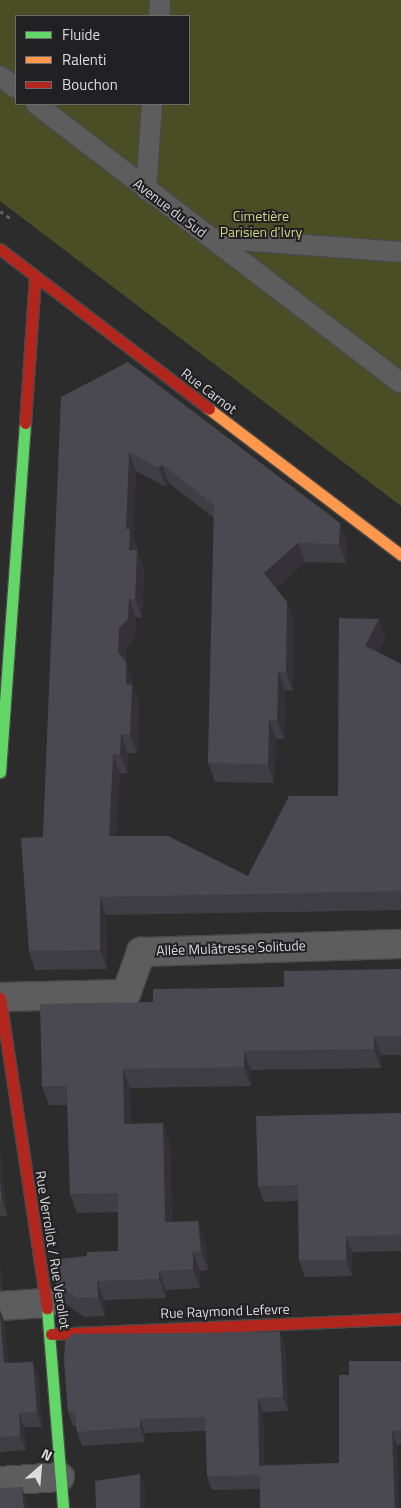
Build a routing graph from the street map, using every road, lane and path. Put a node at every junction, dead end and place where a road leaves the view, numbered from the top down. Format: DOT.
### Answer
graph roads {
  1 [pos="160,0"];
  2 [pos="159,15"];
  3 [pos="0,76"];
  4 [pos="15,87"];
  5 [pos="37,105"];
  6 [pos="152,105"];
  7 [pos="146,190"];
  8 [pos="211,238"];
  9 [pos="0,249"];
  10 [pos="401,252"];
  11 [pos="35,276"];
  12 [pos="401,383"];
  13 [pos="401,555"];
  14 [pos="0,772"];
  15 [pos="401,944"];
  16 [pos="0,998"];
  17 [pos="2,1033"];
  18 [pos="47,1304"];
  19 [pos="0,1306"];
  20 [pos="401,1319"];
  21 [pos="51,1334"];
  22 [pos="60,1477"];
  23 [pos="0,1480"];
  24 [pos="63,1508"];
  1 -- 2 [label="lane"];
  3 -- 4 [label="lane"];
  5 -- 7 [label="lane, Avenue du Sud"];
  6 -- 7 [label="lane"];
  7 -- 8 [label="lane, Avenue du Sud"];
  8 -- 10 [label="lane"];
  8 -- 12 [label="lane, Avenue du Sud"];
  9 -- 11 [label="street, Rue Carnot"];
  11 -- 13 [label="street, Rue Carnot"];
  11 -- 14 [label="street"];
  15 -- 16 [label="street, Allée Mulâtresse Solitude"];
  16 -- 17 [label="street, Rue Verrollot / Rue Verollot"];
  17 -- 18 [label="street, Rue Verrollot / Rue Verollot"];
  18 -- 19 [label="street"];
  18 -- 21 [label="street, Rue Verrollot / Rue Verollot"];
  20 -- 21 [label="street, Rue Raymond Lefevre"];
  21 -- 22 [label="street, Rue Verrollot / Rue Verollot"];
  22 -- 23 [label="street"];
  22 -- 24 [label="street, Rue Verrollot / Rue Verollot"];
}
